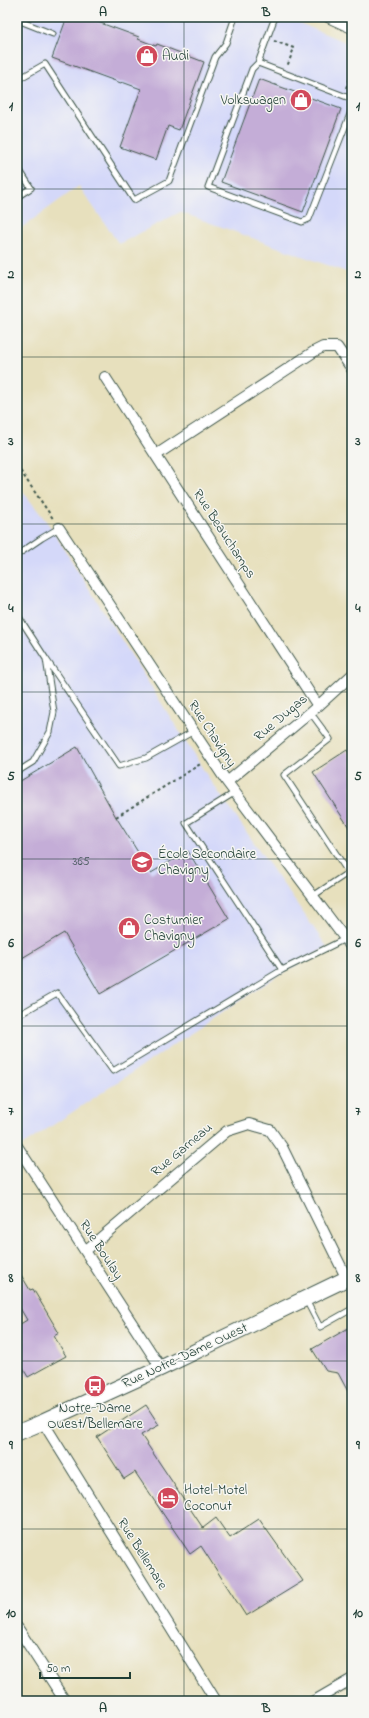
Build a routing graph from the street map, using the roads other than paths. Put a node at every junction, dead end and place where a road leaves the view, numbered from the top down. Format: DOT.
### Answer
graph roads {
  1 [pos="235,17"];
  2 [pos="274,17"];
  3 [pos="330,17"];
  4 [pos="20,21"];
  5 [pos="352,27"];
  6 [pos="53,34"];
  7 [pos="258,63"];
  8 [pos="17,80"];
  9 [pos="352,99"];
  10 [pos="352,109"];
  11 [pos="17,166"];
  12 [pos="17,196"];
  13 [pos="352,369"];
  14 [pos="105,377"];
  15 [pos="156,455"];
  16 [pos="59,528"];
  17 [pos="17,555"];
  18 [pos="17,614"];
  19 [pos="46,659"];
  20 [pos="352,676"];
  21 [pos="314,709"];
  22 [pos="194,731"];
  23 [pos="17,772"];
  24 [pos="226,782"];
  25 [pos="234,793"];
  26 [pos="350,871"];
  27 [pos="352,878"];
  28 [pos="313,896"];
  29 [pos="346,939"];
  30 [pos="352,948"];
  31 [pos="282,970"];
  32 [pos="17,1016"];
  33 [pos="19,1152"];
  34 [pos="85,1251"];
  35 [pos="350,1278"];
  36 [pos="306,1299"];
  37 [pos="352,1309"];
  38 [pos="161,1368"];
  39 [pos="43,1422"];
  40 [pos="17,1433"];
  41 [pos="17,1627"];
  42 [pos="352,1679"];
  43 [pos="65,1701"];
  44 [pos="216,1701"];
  45 [pos="314,1701"];
  1 -- 8 [label="lane"];
  2 -- 7 [label="lane"];
  3 -- 5 [label="street"];
  4 -- 6 [label="lane"];
  7 -- 9 [label="lane"];
  7 -- 10 [label="lane"];
  11 -- 12 [label="lane"];
  13 -- 15 [label="street"];
  14 -- 15 [label="street, Rue Beauchamps"];
  15 -- 21 [label="street, Rue Beauchamps"];
  16 -- 17 [label="lane"];
  16 -- 22 [label="street, Rue Chavigny"];
  18 -- 19 [label="lane"];
  19 -- 22 [label="lane"];
  19 -- 23 [label="lane"];
  20 -- 21 [label="street, Rue Dugas"];
  21 -- 24 [label="street, Rue Dugas"];
  21 -- 26 [label="lane"];
  22 -- 24 [label="street, Rue Chavigny"];
  24 -- 25 [label="street, Rue Chavigny"];
  25 -- 28 [label="street, Rue Chavigny"];
  25 -- 31 [label="lane"];
  26 -- 27 [label="lane"];
  26 -- 28 [label="lane"];
  28 -- 29 [label="street, Rue Chavigny"];
  29 -- 30 [label="street, Rue Chavigny"];
  29 -- 31 [label="lane"];
  31 -- 32 [label="lane"];
  33 -- 34 [label="street, Rue Boulay"];
  34 -- 35 [label="street, Rue Garneau"];
  34 -- 38 [label="street, Rue Boulay"];
  35 -- 36 [label="main road, Rue Notre-Dame Ouest"];
  36 -- 37 [label="lane"];
  36 -- 38 [label="main road, Rue Notre-Dame Ouest"];
  38 -- 39 [label="main road, Rue Notre-Dame Ouest"];
  39 -- 40 [label="main road, Rue Notre-Dame Ouest"];
  39 -- 44 [label="street, Rue Bellemare"];
  41 -- 43 [label="street"];
  42 -- 45 [label="street"];
}
